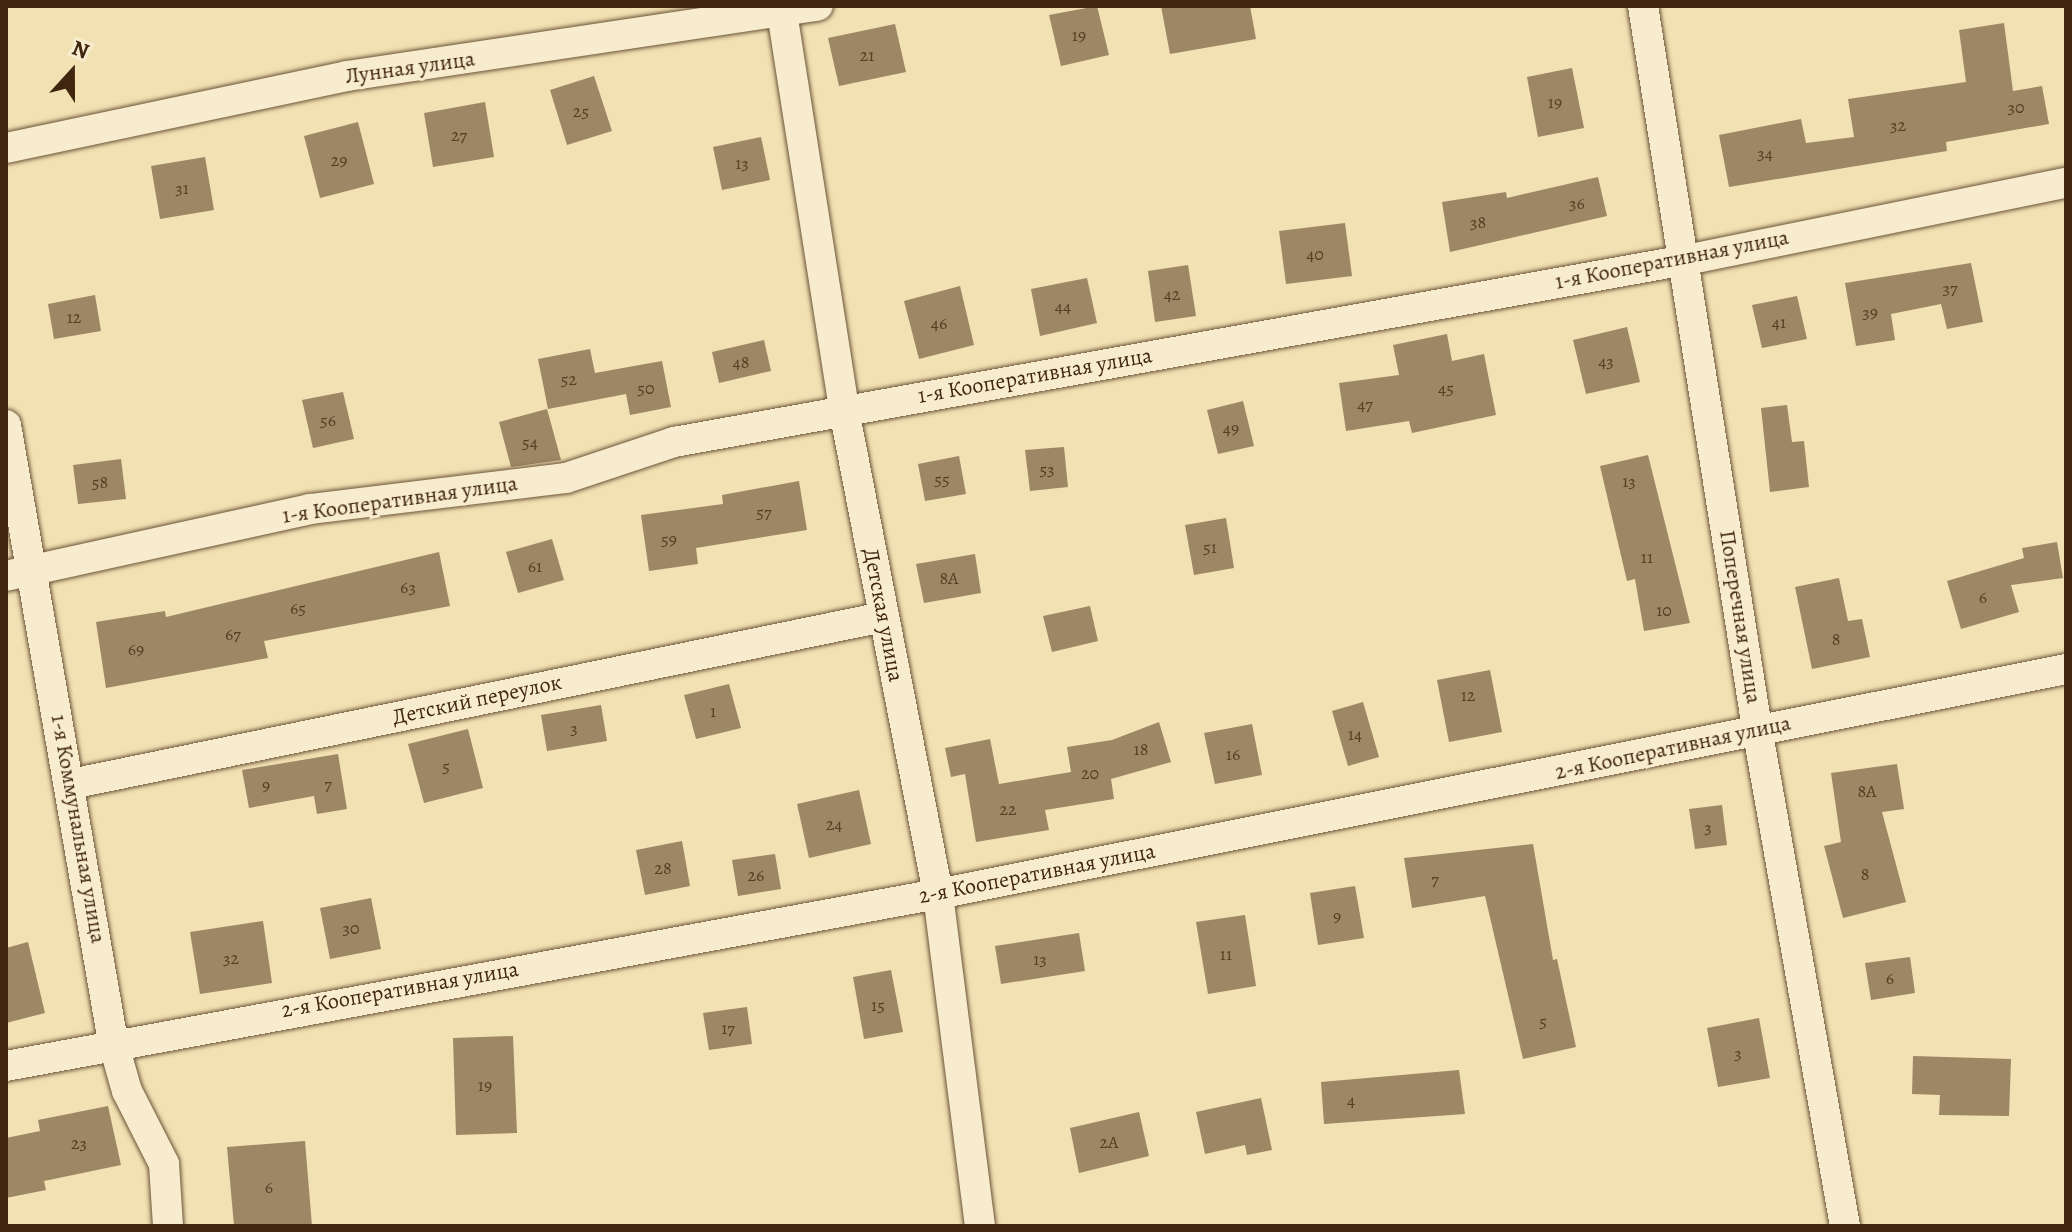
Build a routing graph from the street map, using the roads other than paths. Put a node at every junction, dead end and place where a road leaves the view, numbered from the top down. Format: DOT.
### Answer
graph roads {
  1 [pos="818,6"];
  2 [pos="1643,6"];
  3 [pos="772,9"];
  4 [pos="6,148"];
  5 [pos="2066,183"];
  6 [pos="1686,260"];
  7 [pos="844,410"];
  8 [pos="6,425"];
  9 [pos="17,574"];
  10 [pos="883,617"];
  11 [pos="2066,669"];
  12 [pos="1757,728"];
  13 [pos="71,784"];
  14 [pos="938,894"];
  15 [pos="113,1042"];
  16 [pos="6,1066"];
  17 [pos="168,1226"];
  18 [pos="980,1226"];
  19 [pos="1845,1226"];
  1 -- 3 [label="street, Лунная улица"];
  2 -- 6 [label="street, Поперечная улица"];
  3 -- 4 [label="street, Лунная улица"];
  3 -- 7 [label="street, Детская улица"];
  5 -- 6 [label="street, 1-я Кооперативная улица"];
  6 -- 7 [label="street, 1-я Кооперативная улица"];
  6 -- 12 [label="street, Поперечная улица"];
  7 -- 9 [label="street, 1-я Кооперативная улица"];
  7 -- 10 [label="street, Детская улица"];
  8 -- 9 [label="street, 1-я Коммунальная улица"];
  9 -- 13 [label="street, 1-я Коммунальная улица"];
  10 -- 13 [label="street, Детский переулок"];
  10 -- 14 [label="street, Детская улица"];
  11 -- 12 [label="street, 2-я Кооперативная улица"];
  12 -- 14 [label="street, 2-я Кооперативная улица"];
  12 -- 19 [label="street, Поперечная улица"];
  13 -- 15 [label="street, 1-я Коммунальная улица"];
  14 -- 15 [label="street, 2-я Кооперативная улица"];
  14 -- 18 [label="street, Детская улица"];
  15 -- 16 [label="street, 2-я Кооперативная улица"];
  15 -- 17 [label="street, 1-я Коммунальная улица"];
}
